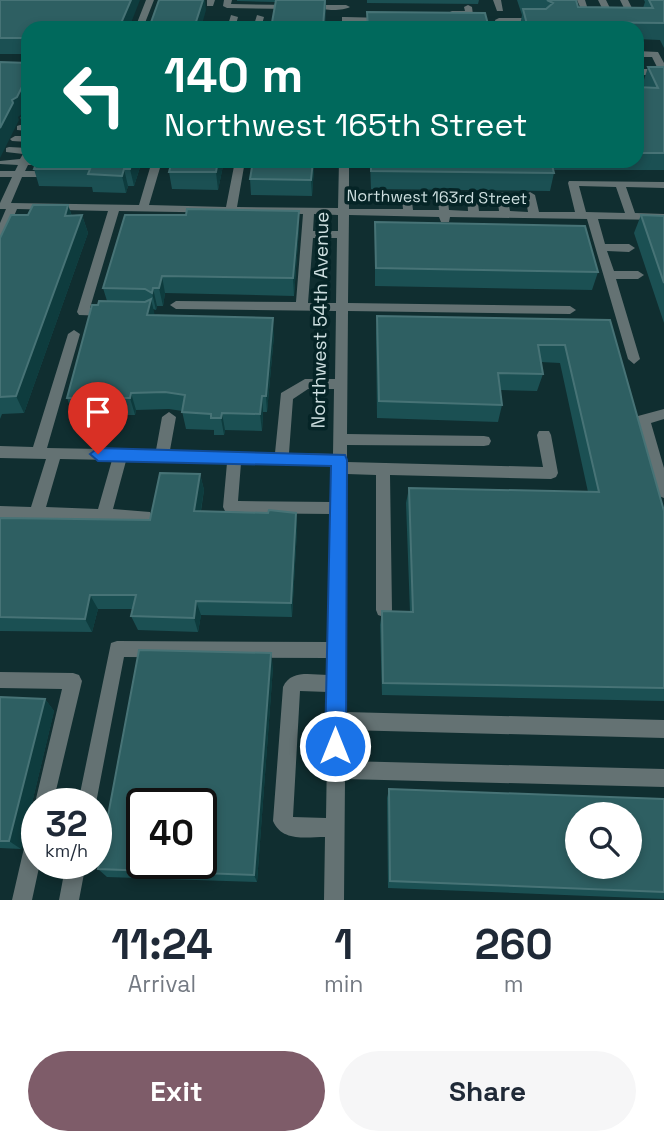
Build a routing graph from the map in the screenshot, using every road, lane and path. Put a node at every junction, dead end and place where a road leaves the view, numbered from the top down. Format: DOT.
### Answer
graph roads {
  1 [pos="150,0"];
  2 [pos="228,0"];
  3 [pos="497,0"];
  4 [pos="581,0"];
  5 [pos="602,0"];
  6 [pos="624,0"];
  7 [pos="321,4"];
  8 [pos="443,6"];
  9 [pos="500,9"];
  10 [pos="345,13"];
  11 [pos="587,14"];
  12 [pos="399,16"];
  13 [pos="234,17"];
  14 [pos="260,17"];
  15 [pos="443,20"];
  16 [pos="543,20"];
  17 [pos="142,21"];
  18 [pos="233,21"];
  19 [pos="259,21"];
  20 [pos="499,21"];
  21 [pos="650,43"];
  22 [pos="644,54"];
  23 [pos="654,54"];
  24 [pos="644,72"];
  25 [pos="664,72"];
  26 [pos="15,139"];
  27 [pos="21,139"];
  28 [pos="9,150"];
  29 [pos="21,153"];
  30 [pos="21,157"];
  31 [pos="4,162"];
  32 [pos="21,168"];
  33 [pos="155,168"];
  34 [pos="239,168"];
  35 [pos="344,168"];
  36 [pos="0,174"];
  37 [pos="18,174"];
  38 [pos="38,174"];
  39 [pos="620,184"];
  40 [pos="664,185"];
  41 [pos="442,193"];
  42 [pos="344,195"];
  43 [pos="472,195"];
  44 [pos="502,195"];
  45 [pos="530,195"];
  46 [pos="6,206"];
  47 [pos="115,207"];
  48 [pos="143,208"];
  49 [pos="231,209"];
  50 [pos="309,210"];
  51 [pos="343,211"];
  52 [pos="445,213"];
  53 [pos="474,213"];
  54 [pos="505,214"];
  55 [pos="586,215"];
  56 [pos="401,216"];
  57 [pos="631,216"];
  58 [pos="664,216"];
  59 [pos="539,218"];
  60 [pos="307,234"];
  61 [pos="0,235"];
  62 [pos="343,235"];
  63 [pos="447,237"];
  64 [pos="600,247"];
  65 [pos="629,248"];
  66 [pos="609,275"];
  67 [pos="638,275"];
  68 [pos="176,305"];
  69 [pos="302,306"];
  70 [pos="342,307"];
  71 [pos="570,310"];
  72 [pos="122,312"];
  73 [pos="74,334"];
  74 [pos="634,359"];
  75 [pos="340,384"];
  76 [pos="664,414"];
  77 [pos="169,417"];
  78 [pos="544,435"];
  79 [pos="339,439"];
  80 [pos="484,441"];
  81 [pos="0,452"];
  82 [pos="38,453"];
  83 [pos="54,454"];
  84 [pos="120,455"];
  85 [pos="162,456"];
  86 [pos="234,458"];
  87 [pos="282,459"];
  88 [pos="339,464"];
  89 [pos="383,469"];
  90 [pos="664,492"];
  91 [pos="338,508"];
  92 [pos="0,512"];
  93 [pos="37,513"];
  94 [pos="104,514"];
  95 [pos="145,516"];
  96 [pos="384,610"];
  97 [pos="336,650"];
  98 [pos="0,681"];
  99 [pos="336,684"];
  100 [pos="335,721"];
  101 [pos="664,729"];
  102 [pos="335,770"];
  103 [pos="664,778"];
  104 [pos="47,788"];
  105 [pos="91,788"];
  106 [pos="335,828"];
  107 [pos="27,879"];
  108 [pos="73,879"];
  109 [pos="22,900"];
  110 [pos="69,900"];
  111 [pos="334,900"];
  1 -- 17 [label="street"];
  2 -- 7 [label="street"];
  3 -- 9 [label="street"];
  4 -- 11 [label="street"];
  5 -- 6 [label="street"];
  7 -- 10 [label="street"];
  8 -- 15 [label="street"];
  10 -- 12 [label="street"];
  13 -- 18 [label="street"];
  14 -- 19 [label="street"];
  16 -- 20 [label="street"];
  21 -- 23 [label="street"];
  22 -- 23 [label="street"];
  23 -- 25 [label="street"];
  24 -- 25 [label="street"];
  26 -- 27 [label="street"];
  28 -- 29 [label="street"];
  30 -- 31 [label="street"];
  32 -- 37 [label="street"];
  33 -- 48 [label="street"];
  34 -- 49 [label="street"];
  35 -- 42 [label="street, Northwest 54th Avenue"];
  36 -- 37 [label="street"];
  37 -- 38 [label="street"];
  37 -- 46 [label="street"];
  39 -- 40 [label="street"];
  39 -- 55 [label="street"];
  39 -- 57 [label="street"];
  41 -- 52 [label="street"];
  42 -- 51 [label="street, Northwest 54th Avenue"];
  42 -- 56 [label="street"];
  43 -- 53 [label="street"];
  44 -- 54 [label="street"];
  45 -- 59 [label="street"];
  46 -- 47 [label="street, Northwest 163rd Street"];
  46 -- 61 [label="street"];
  47 -- 48 [label="street, Northwest 163rd Street"];
  47 -- 72 [label="street"];
  48 -- 49 [label="street, Northwest 163rd Street"];
  49 -- 50 [label="street, Northwest 163rd Street"];
  50 -- 51 [label="street, Northwest 163rd Street"];
  50 -- 60 [label="street"];
  51 -- 56 [label="street, Northwest 163rd Street"];
  51 -- 62 [label="street, Northwest 54th Avenue"];
  52 -- 53 [label="street, Northwest 163rd Street"];
  52 -- 56 [label="street, Northwest 163rd Street"];
  52 -- 63 [label="street"];
  53 -- 54 [label="street, Northwest 163rd Street"];
  54 -- 59 [label="street, Northwest 163rd Street"];
  55 -- 57 [label="street, Northwest 163rd Street"];
  55 -- 59 [label="street, Northwest 163rd Street"];
  55 -- 64 [label="street"];
  57 -- 58 [label="street, Northwest 163rd Street"];
  60 -- 62 [label="street"];
  60 -- 69 [label="street"];
  62 -- 70 [label="street, Northwest 54th Avenue"];
  64 -- 65 [label="street"];
  64 -- 66 [label="street"];
  66 -- 67 [label="street"];
  66 -- 74 [label="street"];
  68 -- 69 [label="street"];
  69 -- 70 [label="street"];
  70 -- 71 [label="street"];
  70 -- 75 [label="street, Northwest 54th Avenue"];
  73 -- 82 [label="street"];
  75 -- 79 [label="street, Northwest 54th Avenue"];
  75 -- 87 [label="street"];
  76 -- 90 [label="street"];
  77 -- 85 [label="street"];
  78 -- 89 [label="street"];
  79 -- 80 [label="street"];
  79 -- 88 [label="street, Northwest 54th Avenue"];
  81 -- 82 [label="street"];
  82 -- 83 [label="street"];
  83 -- 84 [label="street"];
  83 -- 93 [label="street"];
  84 -- 85 [label="street"];
  84 -- 94 [label="street"];
  85 -- 86 [label="street"];
  86 -- 87 [label="street"];
  86 -- 91 [label="street"];
  87 -- 88 [label="street"];
  88 -- 89 [label="street"];
  88 -- 91 [label="street, Northwest 54th Avenue"];
  89 -- 96 [label="street"];
  91 -- 97 [label="street, Northwest 54th Avenue"];
  92 -- 93 [label="street"];
  93 -- 94 [label="street"];
  94 -- 95 [label="street"];
  97 -- 99 [label="street, Northwest 54th Avenue"];
  97 -- 105 [label="street"];
  98 -- 104 [label="street"];
  99 -- 100 [label="street, Northwest 54th Avenue"];
  99 -- 106 [label="street"];
  100 -- 101 [label="street"];
  100 -- 102 [label="street, Northwest 54th Avenue"];
  102 -- 103 [label="street"];
  102 -- 106 [label="street, Northwest 54th Avenue"];
  106 -- 111 [label="street, Northwest 54th Avenue"];
  107 -- 109 [label="street"];
  108 -- 110 [label="street"];
}
